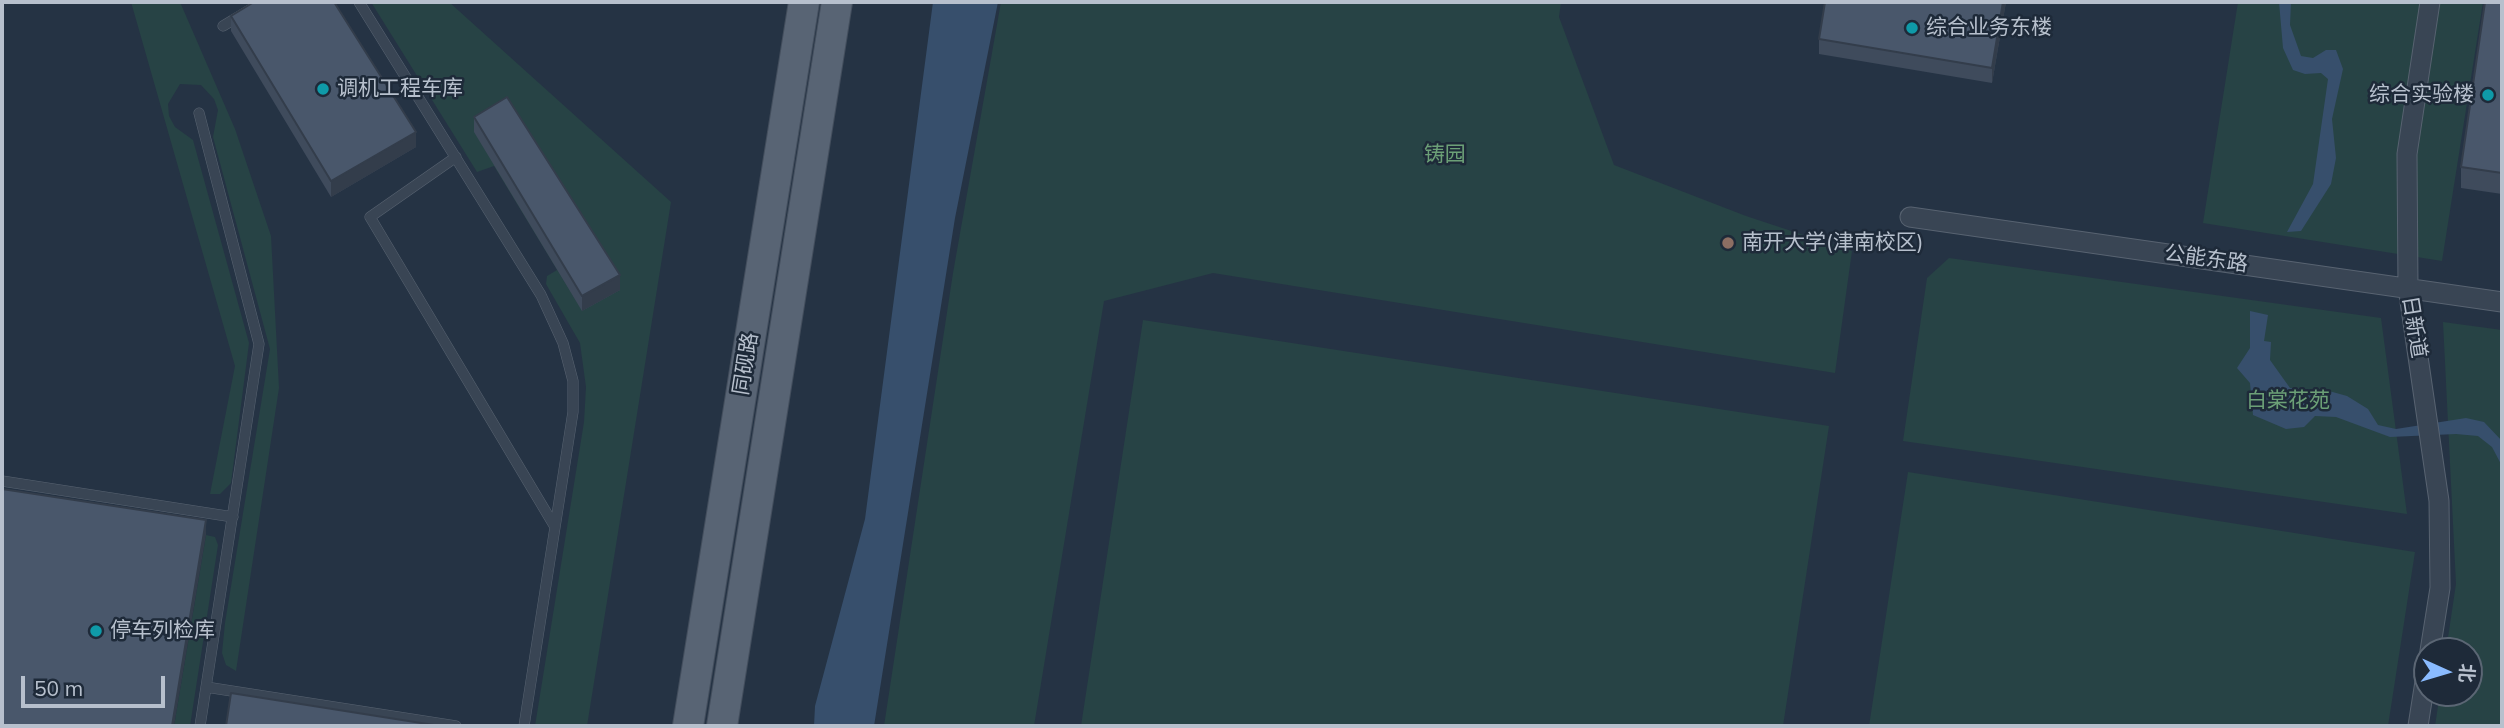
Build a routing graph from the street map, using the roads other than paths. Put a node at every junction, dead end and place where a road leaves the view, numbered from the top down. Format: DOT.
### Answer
graph roads {
  1 [pos="263,2"];
  2 [pos="359,2"];
  3 [pos="804,2"];
  4 [pos="837,2"];
  5 [pos="2430,2"];
  6 [pos="223,26"];
  7 [pos="199,113"];
  8 [pos="456,157"];
  9 [pos="1910,217"];
  10 [pos="2408,288"];
  11 [pos="2502,302"];
  12 [pos="2,481"];
  13 [pos="233,517"];
  14 [pos="555,527"];
  15 [pos="2432,637"];
  16 [pos="206,687"];
  17 [pos="2421,707"];
  18 [pos="200,726"];
  19 [pos="456,726"];
  20 [pos="524,726"];
  21 [pos="688,726"];
  22 [pos="722,726"];
  23 [pos="2418,726"];
  1 -- 6 [label="lane"];
  2 -- 8 [label="lane"];
  3 -- 21 [label="main road, 同砚路"];
  4 -- 22 [label="main road, 同砚路"];
  5 -- 10 [label="street, 日新道"];
  7 -- 13 [label="lane"];
  8 -- 14 [label="lane"];
  8 -- 14 [label="lane"];
  9 -- 10 [label="street, 公能东路"];
  10 -- 11 [label="street, 公能东路"];
  10 -- 15 [label="street, 日新道"];
  12 -- 13 [label="lane"];
  13 -- 16 [label="lane"];
  14 -- 20 [label="lane"];
  16 -- 18 [label="lane"];
  16 -- 19 [label="lane"];
  17 -- 23 [label="street"];
}
